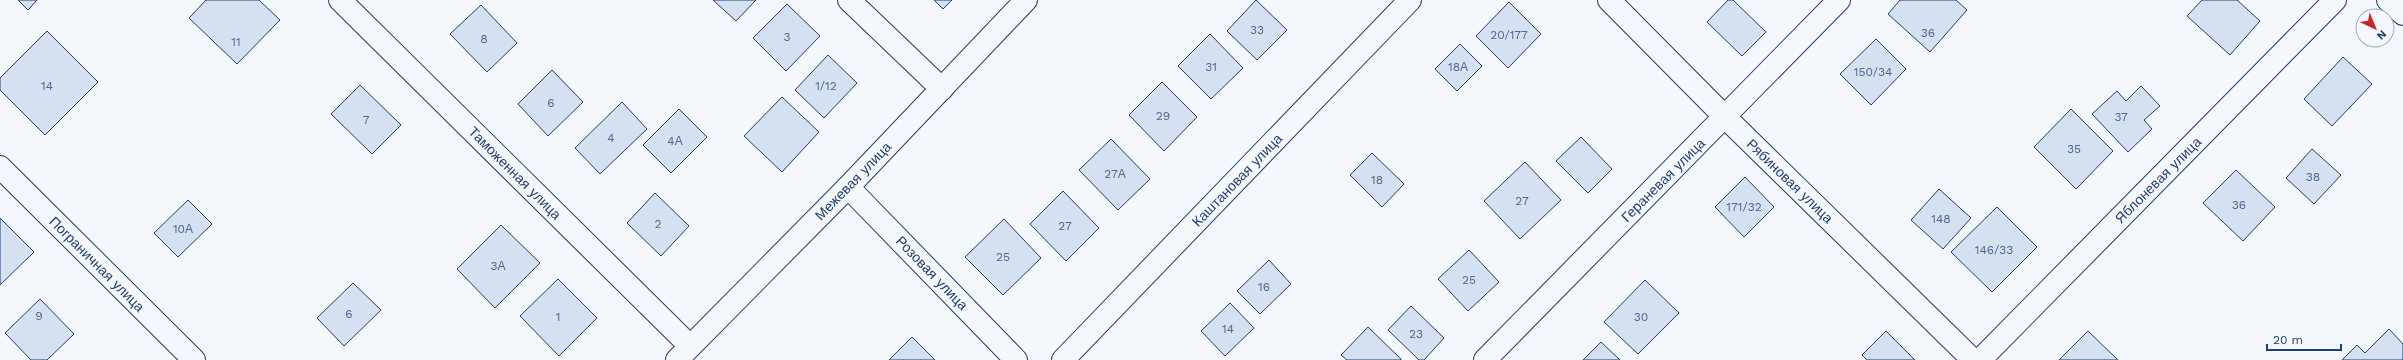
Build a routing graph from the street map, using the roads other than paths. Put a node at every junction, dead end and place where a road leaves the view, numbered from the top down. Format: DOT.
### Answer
graph roads {
  1 [pos="340,0"];
  2 [pos="849,0"];
  3 [pos="1026,0"];
  4 [pos="1410,0"];
  5 [pos="1609,0"];
  6 [pos="1839,0"];
  7 [pos="2335,0"];
  8 [pos="2388,0"];
  9 [pos="2403,14"];
  10 [pos="942,89"];
  11 [pos="1725,117"];
  12 [pos="0,168"];
  13 [pos="848,187"];
  14 [pos="684,353"];
  15 [pos="1072,357"];
  16 [pos="194,360"];
  17 [pos="1016,360"];
  18 [pos="1485,360"];
  19 [pos="1973,360"];
  20 [pos="1980,360"];
  1 -- 14 [label="street, Таможенная улица"];
  2 -- 10 [label="street"];
  3 -- 10 [label="street, Межевая улица"];
  4 -- 15 [label="street, Каштановая улица"];
  5 -- 11 [label="street, Рябиновая улица"];
  6 -- 11 [label="street, Гераневая улица"];
  7 -- 20 [label="street, Яблоневая улица"];
  8 -- 9 [label="street"];
  10 -- 13 [label="street, Межевая улица"];
  11 -- 18 [label="street, Гераневая улица"];
  11 -- 19 [label="street, Рябиновая улица"];
  12 -- 16 [label="street, Пограничная улица"];
  13 -- 14 [label="street, Межевая улица"];
  13 -- 17 [label="street, Розовая улица"];
}
